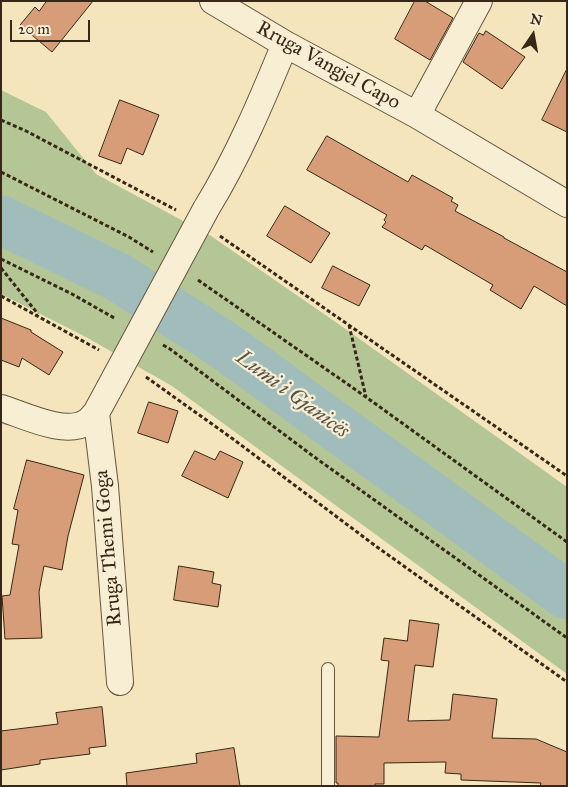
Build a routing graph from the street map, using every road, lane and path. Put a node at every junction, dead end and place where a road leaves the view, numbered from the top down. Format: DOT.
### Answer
graph roads {
  1 [pos="213,1"];
  2 [pos="479,1"];
  3 [pos="285,44"];
  4 [pos="417,115"];
  5 [pos="1,120"];
  6 [pos="1,172"];
  7 [pos="567,204"];
  8 [pos="194,211"];
  9 [pos="216,234"];
  10 [pos="154,253"];
  11 [pos="1,259"];
  12 [pos="1,268"];
  13 [pos="197,279"];
  14 [pos="1,296"];
  15 [pos="40,317"];
  16 [pos="121,322"];
  17 [pos="348,325"];
  18 [pos="162,345"];
  19 [pos="101,352"];
  20 [pos="144,376"];
  21 [pos="366,397"];
  22 [pos="1,408"];
  23 [pos="96,414"];
  24 [pos="567,476"];
  25 [pos="567,542"];
  26 [pos="567,638"];
  27 [pos="328,669"];
  28 [pos="120,682"];
  29 [pos="567,682"];
  30 [pos="328,786"];
  1 -- 3 [label="street, Rruga Vangjel Capo"];
  2 -- 4 [label="street, Rruga Vangjel Capo"];
  3 -- 4 [label="street, Rruga Vangjel Capo"];
  3 -- 8 [label="street"];
  4 -- 7 [label="street, Rruga Vangjel Capo"];
  5 -- 8 [label="path"];
  6 -- 10 [label="path"];
  8 -- 23 [label="street, bridge"];
  9 -- 17 [label="path"];
  11 -- 16 [label="path"];
  12 -- 15 [label="path"];
  13 -- 21 [label="path"];
  14 -- 15 [label="path"];
  15 -- 19 [label="path"];
  17 -- 21 [label="path"];
  17 -- 24 [label="path"];
  18 -- 26 [label="path"];
  20 -- 29 [label="path"];
  21 -- 25 [label="path"];
  22 -- 23 [label="street"];
  23 -- 28 [label="street, Rruga Themi Goga"];
  27 -- 30 [label="lane"];
}
